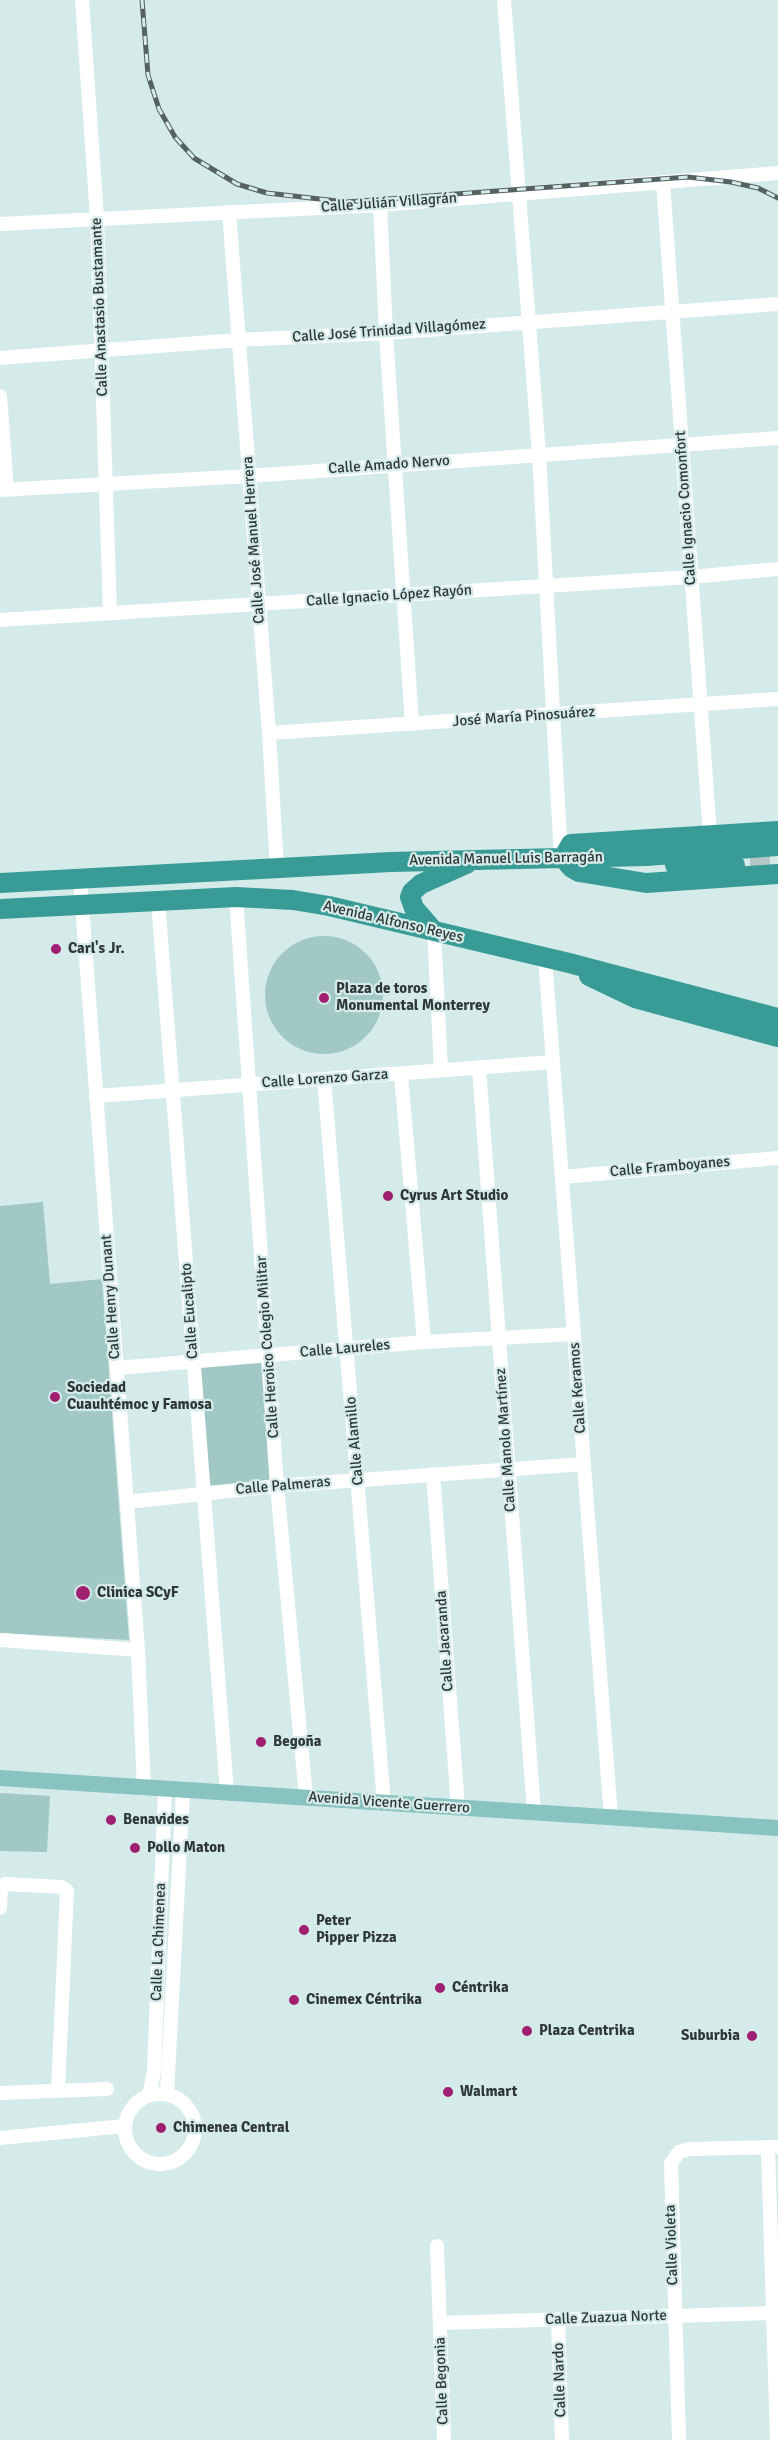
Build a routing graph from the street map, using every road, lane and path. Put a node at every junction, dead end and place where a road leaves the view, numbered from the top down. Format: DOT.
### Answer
graph roads {
  1 [pos="82,0"];
  2 [pos="504,0"];
  3 [pos="778,173"];
  4 [pos="663,182"];
  5 [pos="519,192"];
  6 [pos="380,205"];
  7 [pos="229,212"];
  8 [pos="97,218"];
  9 [pos="0,224"];
  10 [pos="778,304"];
  11 [pos="672,310"];
  12 [pos="528,321"];
  13 [pos="386,333"];
  14 [pos="238,340"];
  15 [pos="101,351"];
  16 [pos="0,358"];
  17 [pos="0,396"];
  18 [pos="778,438"];
  19 [pos="680,443"];
  20 [pos="539,454"];
  21 [pos="395,465"];
  22 [pos="249,476"];
  23 [pos="107,483"];
  24 [pos="4,490"];
  25 [pos="778,569"];
  26 [pos="690,577"];
  27 [pos="547,585"];
  28 [pos="405,595"];
  29 [pos="259,604"];
  30 [pos="110,613"];
  31 [pos="0,620"];
  32 [pos="778,699"];
  33 [pos="702,705"];
  34 [pos="555,715"];
  35 [pos="412,724"];
  36 [pos="270,734"];
  37 [pos="778,831"];
  38 [pos="710,835"];
  39 [pos="778,846"];
  40 [pos="647,856"];
  41 [pos="562,858"];
  42 [pos="478,859"];
  43 [pos="750,864"];
  44 [pos="277,868"];
  45 [pos="778,874"];
  46 [pos="80,878"];
  47 [pos="0,883"];
  48 [pos="236,897"];
  49 [pos="159,901"];
  50 [pos="82,905"];
  51 [pos="0,909"];
  52 [pos="434,931"];
  53 [pos="545,958"];
  54 [pos="569,963"];
  55 [pos="778,1005"];
  56 [pos="778,1018"];
  57 [pos="778,1037"];
  58 [pos="553,1062"];
  59 [pos="479,1068"];
  60 [pos="441,1071"];
  61 [pos="401,1074"];
  62 [pos="324,1079"];
  63 [pos="248,1085"];
  64 [pos="173,1090"];
  65 [pos="96,1096"];
  66 [pos="778,1158"];
  67 [pos="562,1177"];
  68 [pos="574,1334"];
  69 [pos="498,1338"];
  70 [pos="424,1342"];
  71 [pos="347,1349"];
  72 [pos="269,1355"];
  73 [pos="194,1360"];
  74 [pos="117,1368"];
  75 [pos="584,1464"];
  76 [pos="508,1468"];
  77 [pos="433,1474"];
  78 [pos="358,1480"];
  79 [pos="277,1486"];
  80 [pos="204,1494"];
  81 [pos="127,1502"];
  82 [pos="0,1640"];
  83 [pos="138,1650"];
  84 [pos="0,1779"];
  85 [pos="144,1788"];
  86 [pos="165,1789"];
  87 [pos="183,1791"];
  88 [pos="227,1792"];
  89 [pos="306,1797"];
  90 [pos="384,1803"];
  91 [pos="458,1807"];
  92 [pos="534,1812"];
  93 [pos="611,1817"];
  94 [pos="778,1828"];
  95 [pos="0,1908"];
  96 [pos="106,2089"];
  97 [pos="58,2090"];
  98 [pos="0,2093"];
  99 [pos="167,2094"];
  100 [pos="150,2095"];
  101 [pos="125,2126"];
  102 [pos="0,2138"];
  103 [pos="773,2148"];
  104 [pos="437,2246"];
  105 [pos="773,2313"];
  106 [pos="675,2316"];
  107 [pos="558,2319"];
  108 [pos="440,2323"];
  109 [pos="444,2440"];
  110 [pos="562,2440"];
  111 [pos="679,2440"];
  112 [pos="777,2440"];
  1 -- 8 [label="street, Calle Anastasio Bustamante"];
  2 -- 5 [label="street"];
  3 -- 4 [label="street, Calle Julián Villagrán"];
  4 -- 5 [label="street, Calle Julián Villagrán"];
  4 -- 11 [label="street, Calle Ignacio Comonfort"];
  5 -- 6 [label="street, Calle Julián Villagrán"];
  5 -- 12 [label="street"];
  6 -- 7 [label="street, Calle Julián Villagrán"];
  6 -- 13 [label="street"];
  7 -- 8 [label="street, Calle Julián Villagrán"];
  7 -- 14 [label="street, Calle José Manuel Herrera"];
  8 -- 9 [label="street, Calle Julián Villagrán"];
  8 -- 15 [label="street, Calle Anastasio Bustamante"];
  10 -- 11 [label="street, Calle José Trinidad Villagómez"];
  11 -- 12 [label="street, Calle José Trinidad Villagómez"];
  11 -- 19 [label="street, Calle Ignacio Comonfort"];
  12 -- 13 [label="street, Calle José Trinidad Villagómez"];
  12 -- 20 [label="street"];
  13 -- 14 [label="street, Calle José Trinidad Villagómez"];
  13 -- 21 [label="street"];
  14 -- 15 [label="street, Calle José Trinidad Villagómez"];
  14 -- 22 [label="street, Calle José Manuel Herrera"];
  15 -- 16 [label="street, Calle José Trinidad Villagómez"];
  15 -- 23 [label="street, Calle Anastasio Bustamante"];
  17 -- 24 [label="street"];
  18 -- 19 [label="street, Calle Amado Nervo"];
  19 -- 20 [label="street, Calle Amado Nervo"];
  19 -- 26 [label="street, Calle Ignacio Comonfort"];
  20 -- 21 [label="street, Calle Amado Nervo"];
  20 -- 27 [label="street"];
  21 -- 22 [label="street, Calle Amado Nervo"];
  21 -- 28 [label="street"];
  22 -- 23 [label="street, Calle Amado Nervo"];
  22 -- 29 [label="street, Calle José Manuel Herrera"];
  23 -- 24 [label="street, Calle Amado Nervo"];
  23 -- 30 [label="street, Calle Anastasio Bustamante"];
  25 -- 26 [label="street, Calle Ignacio López Rayón"];
  26 -- 27 [label="street, Calle Ignacio López Rayón"];
  26 -- 33 [label="street, Calle Ignacio Comonfort"];
  27 -- 28 [label="street, Calle Ignacio López Rayón"];
  27 -- 34 [label="street"];
  28 -- 29 [label="street, Calle Ignacio López Rayón"];
  28 -- 35 [label="street"];
  29 -- 30 [label="street, Calle Ignacio López Rayón"];
  29 -- 36 [label="street, Calle José Manuel Herrera"];
  30 -- 31 [label="street, Calle Ignacio López Rayón"];
  32 -- 33 [label="street, José María Pinosuárez"];
  33 -- 34 [label="street, José María Pinosuárez"];
  33 -- 38 [label="street, Calle Ignacio Comonfort"];
  34 -- 35 [label="street, José María Pinosuárez"];
  34 -- 41 [label="street"];
  35 -- 36 [label="street, José María Pinosuárez"];
  36 -- 44 [label="street, Calle José Manuel Herrera"];
  37 -- 38 [label="highway"];
  38 -- 41 [label="highway"];
  39 -- 40 [label="highway, Avenida Manuel Luis Barragán"];
  40 -- 41 [label="highway, Avenida Manuel Luis Barragán"];
  40 -- 43 [label="highway"];
  41 -- 42 [label="highway, Avenida Manuel Luis Barragán"];
  41 -- 45 [label="highway"];
  42 -- 44 [label="highway, Avenida Manuel Luis Barragán"];
  42 -- 52 [label="highway"];
  44 -- 46 [label="highway, Avenida Manuel Luis Barragán"];
  46 -- 47 [label="highway"];
  46 -- 50 [label="street, Calle Henry Dunant"];
  48 -- 49 [label="highway, Avenida Alfonso Reyes"];
  48 -- 52 [label="highway, Avenida Alfonso Reyes"];
  48 -- 63 [label="street, Calle Heroico Colegio Militar"];
  49 -- 50 [label="highway, Avenida Alfonso Reyes"];
  49 -- 64 [label="street, Calle Eucalipto"];
  50 -- 51 [label="highway, Avenida Alfonso Reyes"];
  50 -- 65 [label="street, Calle Henry Dunant"];
  52 -- 53 [label="highway, Avenida Alfonso Reyes"];
  52 -- 60 [label="street"];
  53 -- 54 [label="highway, Avenida Alfonso Reyes"];
  53 -- 58 [label="street, Calle Keramos"];
  54 -- 55 [label="highway"];
  54 -- 56 [label="highway, Avenida Alfonso Reyes"];
  54 -- 57 [label="highway"];
  58 -- 59 [label="street, Calle Lorenzo Garza"];
  58 -- 67 [label="street, Calle Keramos"];
  59 -- 60 [label="street, Calle Lorenzo Garza"];
  59 -- 69 [label="street, Calle Manolo Martínez"];
  60 -- 61 [label="street, Calle Lorenzo Garza"];
  61 -- 62 [label="street, Calle Lorenzo Garza"];
  61 -- 70 [label="street"];
  62 -- 63 [label="street, Calle Lorenzo Garza"];
  62 -- 71 [label="street, Calle Alamillo"];
  63 -- 64 [label="street, Calle Lorenzo Garza"];
  63 -- 72 [label="street, Calle Heroico Colegio Militar"];
  64 -- 65 [label="street, Calle Lorenzo Garza"];
  64 -- 73 [label="street, Calle Eucalipto"];
  65 -- 74 [label="street, Calle Henry Dunant"];
  66 -- 67 [label="street, Calle Framboyanes"];
  67 -- 68 [label="street, Calle Keramos"];
  68 -- 69 [label="street, Calle Laureles"];
  68 -- 75 [label="street, Calle Keramos"];
  69 -- 70 [label="street, Calle Laureles"];
  69 -- 76 [label="street, Calle Manolo Martínez"];
  70 -- 71 [label="street, Calle Laureles"];
  71 -- 72 [label="street, Calle Laureles"];
  71 -- 78 [label="street, Calle Alamillo"];
  72 -- 73 [label="street, Calle Laureles"];
  72 -- 79 [label="street, Calle Heroico Colegio Militar"];
  73 -- 74 [label="street, Calle Laureles"];
  73 -- 80 [label="street, Calle Eucalipto"];
  74 -- 81 [label="street, Calle Henry Dunant"];
  75 -- 76 [label="street, Calle Palmeras"];
  75 -- 93 [label="street, Calle Keramos"];
  76 -- 77 [label="street, Calle Palmeras"];
  76 -- 92 [label="street, Calle Manolo Martínez"];
  77 -- 78 [label="street, Calle Palmeras"];
  77 -- 91 [label="street, Calle Jacaranda"];
  78 -- 79 [label="street, Calle Palmeras"];
  78 -- 90 [label="street, Calle Alamillo"];
  79 -- 80 [label="street, Calle Palmeras"];
  79 -- 89 [label="street, Calle Heroico Colegio Militar"];
  80 -- 81 [label="street, Calle Palmeras"];
  80 -- 88 [label="street, Calle Eucalipto"];
  81 -- 83 [label="street, Calle Henry Dunant"];
  82 -- 83 [label="street"];
  83 -- 85 [label="street, Calle Henry Dunant"];
  84 -- 85 [label="main road, Avenida Vicente Guerrero"];
  85 -- 86 [label="main road, Avenida Vicente Guerrero"];
  86 -- 87 [label="main road, Avenida Vicente Guerrero"];
  86 -- 100 [label="street, Calle La Chimenea"];
  87 -- 88 [label="main road, Avenida Vicente Guerrero"];
  87 -- 99 [label="street"];
  88 -- 89 [label="main road, Avenida Vicente Guerrero"];
  89 -- 90 [label="main road, Avenida Vicente Guerrero"];
  90 -- 91 [label="main road, Avenida Vicente Guerrero"];
  91 -- 92 [label="main road, Avenida Vicente Guerrero"];
  92 -- 93 [label="main road, Avenida Vicente Guerrero"];
  93 -- 94 [label="main road, Avenida Vicente Guerrero"];
  95 -- 97 [label="street"];
  96 -- 97 [label="street"];
  97 -- 98 [label="street"];
  99 -- 100 [label="street"];
  99 -- 101 [label="street"];
  100 -- 101 [label="street"];
  101 -- 102 [label="street"];
  103 -- 105 [label="street"];
  103 -- 106 [label="street, Calle Violeta"];
  104 -- 108 [label="street, Calle Begonia"];
  105 -- 106 [label="street, Calle Zuazua Norte"];
  105 -- 112 [label="street"];
  106 -- 107 [label="street, Calle Zuazua Norte"];
  106 -- 111 [label="street, Calle Violeta"];
  107 -- 108 [label="street, Calle Zuazua Norte"];
  107 -- 110 [label="street, Calle Nardo"];
  108 -- 109 [label="street, Calle Begonia"];
}
